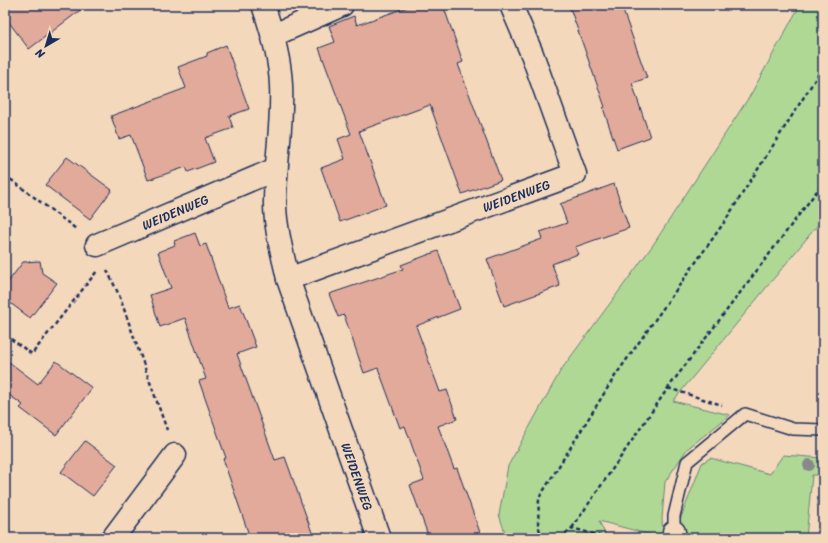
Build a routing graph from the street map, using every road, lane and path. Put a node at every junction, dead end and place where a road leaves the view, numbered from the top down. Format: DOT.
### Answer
graph roads {
  1 [pos="263,5"];
  2 [pos="342,5"];
  3 [pos="511,5"];
  4 [pos="274,35"];
  5 [pos="823,67"];
  6 [pos="276,169"];
  7 [pos="5,175"];
  8 [pos="823,182"];
  9 [pos="100,254"];
  10 [pos="288,279"];
  11 [pos="11,339"];
  12 [pos="668,388"];
  13 [pos="745,414"];
  14 [pos="823,430"];
  15 [pos="175,454"];
  16 [pos="572,528"];
  17 [pos="675,535"];
  18 [pos="113,538"];
  19 [pos="379,538"];
  20 [pos="542,538"];
  21 [pos="560,538"];
  22 [pos="607,538"];
  1 -- 4 [label="street, WEIDENWEG"];
  2 -- 4 [label="street"];
  3 -- 10 [label="street, WEIDENWEG"];
  4 -- 6 [label="street, WEIDENWEG"];
  5 -- 20 [label="path"];
  6 -- 9 [label="street, WEIDENWEG"];
  6 -- 10 [label="street, WEIDENWEG"];
  7 -- 9 [label="path"];
  8 -- 12 [label="path"];
  9 -- 11 [label="path"];
  9 -- 15 [label="path"];
  10 -- 19 [label="street, WEIDENWEG"];
  12 -- 13 [label="path"];
  12 -- 16 [label="path"];
  13 -- 14 [label="lane"];
  13 -- 17 [label="lane"];
  15 -- 18 [label="street"];
  16 -- 21 [label="path"];
  16 -- 22 [label="path"];
}
